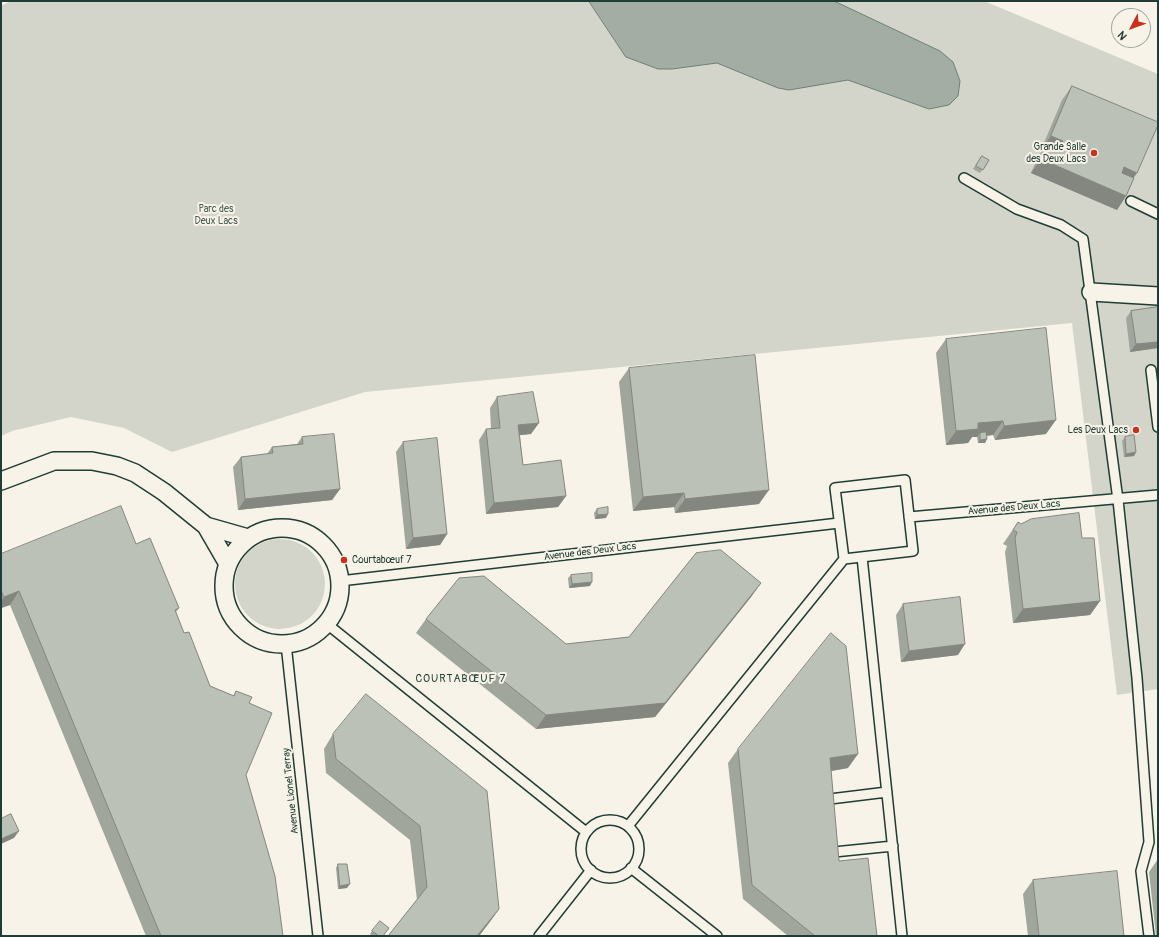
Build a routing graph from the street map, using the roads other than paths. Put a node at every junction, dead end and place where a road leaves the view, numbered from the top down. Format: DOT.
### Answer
graph roads {
  1 [pos="964,178"];
  2 [pos="1131,201"];
  3 [pos="1158,214"];
  4 [pos="1091,292"];
  5 [pos="1158,296"];
  6 [pos="1151,370"];
  7 [pos="1158,427"];
  8 [pos="1,481"];
  9 [pos="1158,495"];
  10 [pos="1118,500"];
  11 [pos="909,517"];
  12 [pos="839,523"];
  13 [pos="206,526"];
  14 [pos="248,538"];
  15 [pos="862,557"];
  16 [pos="844,559"];
  17 [pos="228,564"];
  18 [pos="340,581"];
  19 [pos="327,624"];
  20 [pos="286,644"];
  21 [pos="887,792"];
  22 [pos="830,799"];
  23 [pos="628,826"];
  24 [pos="586,832"];
  25 [pos="893,846"];
  26 [pos="834,852"];
  27 [pos="631,868"];
  28 [pos="591,870"];
  29 [pos="318,936"];
  30 [pos="539,936"];
  31 [pos="717,936"];
  32 [pos="902,936"];
  33 [pos="1150,936"];
  1 -- 4 [label="lane"];
  2 -- 3 [label="lane"];
  4 -- 5 [label="street"];
  4 -- 10 [label="lane"];
  6 -- 7 [label="lane"];
  8 -- 13 [label="street"];
  9 -- 10 [label="lane, Avenue des Deux Lacs"];
  10 -- 11 [label="lane, Avenue des Deux Lacs"];
  10 -- 33 [label="lane"];
  11 -- 12 [label="lane"];
  11 -- 15 [label="lane"];
  12 -- 16 [label="lane"];
  12 -- 18 [label="lane, Avenue des Deux Lacs"];
  13 -- 14 [label="street"];
  13 -- 17 [label="street"];
  14 -- 17 [label="street"];
  14 -- 18 [label="street"];
  15 -- 16 [label="lane"];
  15 -- 21 [label="lane"];
  16 -- 23 [label="lane"];
  17 -- 20 [label="street"];
  18 -- 19 [label="street"];
  19 -- 20 [label="street"];
  19 -- 24 [label="lane"];
  20 -- 29 [label="lane, Avenue Lionel Terray"];
  21 -- 22 [label="lane"];
  21 -- 25 [label="lane"];
  23 -- 24 [label="lane"];
  23 -- 27 [label="lane"];
  24 -- 28 [label="lane"];
  25 -- 26 [label="lane"];
  25 -- 32 [label="lane"];
  27 -- 28 [label="lane"];
  27 -- 31 [label="lane"];
  28 -- 30 [label="lane"];
}
